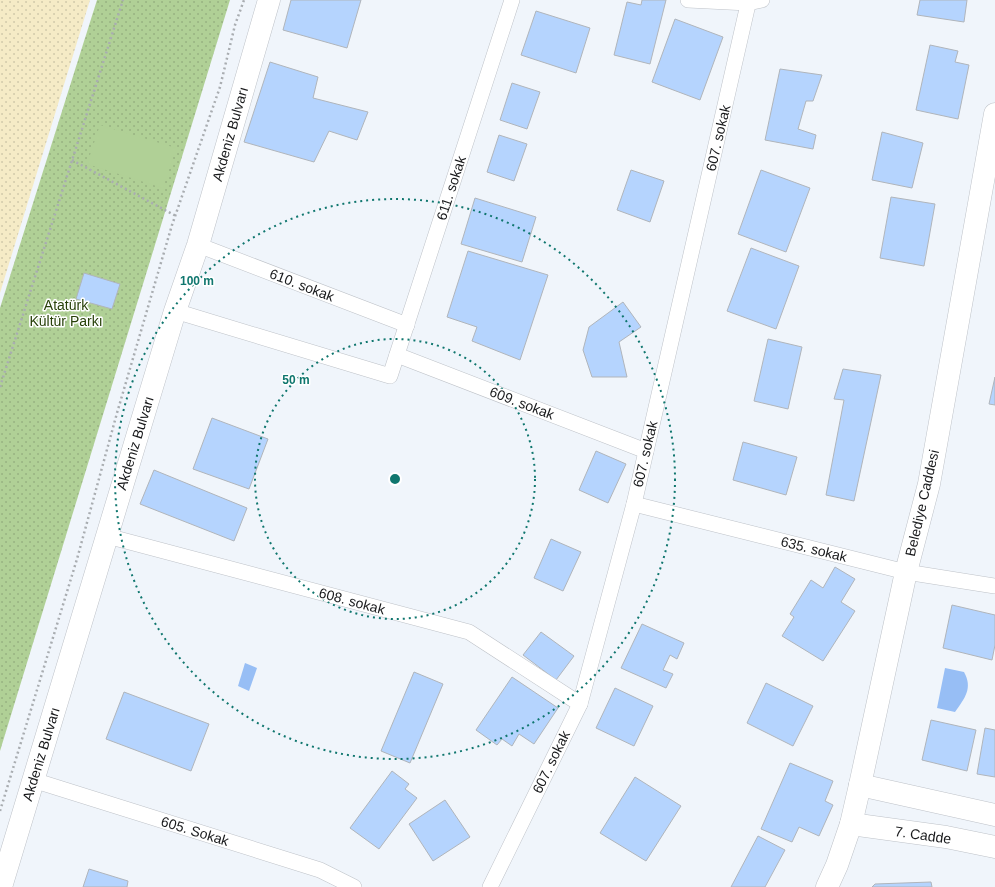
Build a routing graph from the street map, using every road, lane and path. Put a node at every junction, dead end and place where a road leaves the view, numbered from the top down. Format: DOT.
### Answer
graph roads {
  1 [pos="123,0"];
  2 [pos="244,0"];
  3 [pos="269,0"];
  4 [pos="512,0"];
  5 [pos="688,0"];
  6 [pos="753,1"];
  7 [pos="995,120"];
  8 [pos="72,160"];
  9 [pos="176,216"];
  10 [pos="198,245"];
  11 [pos="175,311"];
  12 [pos="407,325"];
  13 [pos="397,355"];
  14 [pos="0,387"];
  15 [pos="646,451"];
  16 [pos="634,504"];
  17 [pos="107,536"];
  18 [pos="906,572"];
  19 [pos="995,586"];
  20 [pos="580,704"];
  21 [pos="33,780"];
  22 [pos="860,785"];
  23 [pos="0,811"];
  24 [pos="995,815"];
  25 [pos="850,824"];
  26 [pos="995,847"];
  27 [pos="1,887"];
  28 [pos="354,887"];
  29 [pos="490,887"];
  30 [pos="827,887"];
  1 -- 8 [label="path"];
  2 -- 9 [label="path"];
  3 -- 10 [label="main road, Akdeniz Bulvarı"];
  4 -- 12 [label="street, 611. sokak"];
  5 -- 6 [label="street"];
  6 -- 15 [label="street, 607. sokak"];
  7 -- 18 [label="main road, Belediye Caddesi"];
  8 -- 9 [label="path"];
  8 -- 14 [label="path"];
  9 -- 23 [label="path"];
  10 -- 11 [label="main road, Akdeniz Bulvarı"];
  10 -- 12 [label="street, 610. sokak"];
  11 -- 13 [label="street, 611. sokak"];
  11 -- 17 [label="main road, Akdeniz Bulvarı"];
  12 -- 13 [label="street, 611. sokak"];
  13 -- 15 [label="street, 609. sokak"];
  15 -- 16 [label="street, 607. sokak"];
  16 -- 18 [label="street, 635. sokak"];
  16 -- 20 [label="street, 607. sokak"];
  17 -- 20 [label="street, 608. sokak"];
  17 -- 21 [label="main road, Akdeniz Bulvarı"];
  18 -- 19 [label="street, 635. sokak"];
  18 -- 22 [label="main road, Belediye Caddesi"];
  20 -- 29 [label="street, 607. sokak"];
  21 -- 27 [label="main road, Akdeniz Bulvarı"];
  21 -- 28 [label="street, 605. Sokak"];
  22 -- 24 [label="main road"];
  22 -- 25 [label="main road, Belediye Caddesi"];
  25 -- 26 [label="main road, 7. Cadde"];
  25 -- 30 [label="main road, Belediye Caddesi"];
}
